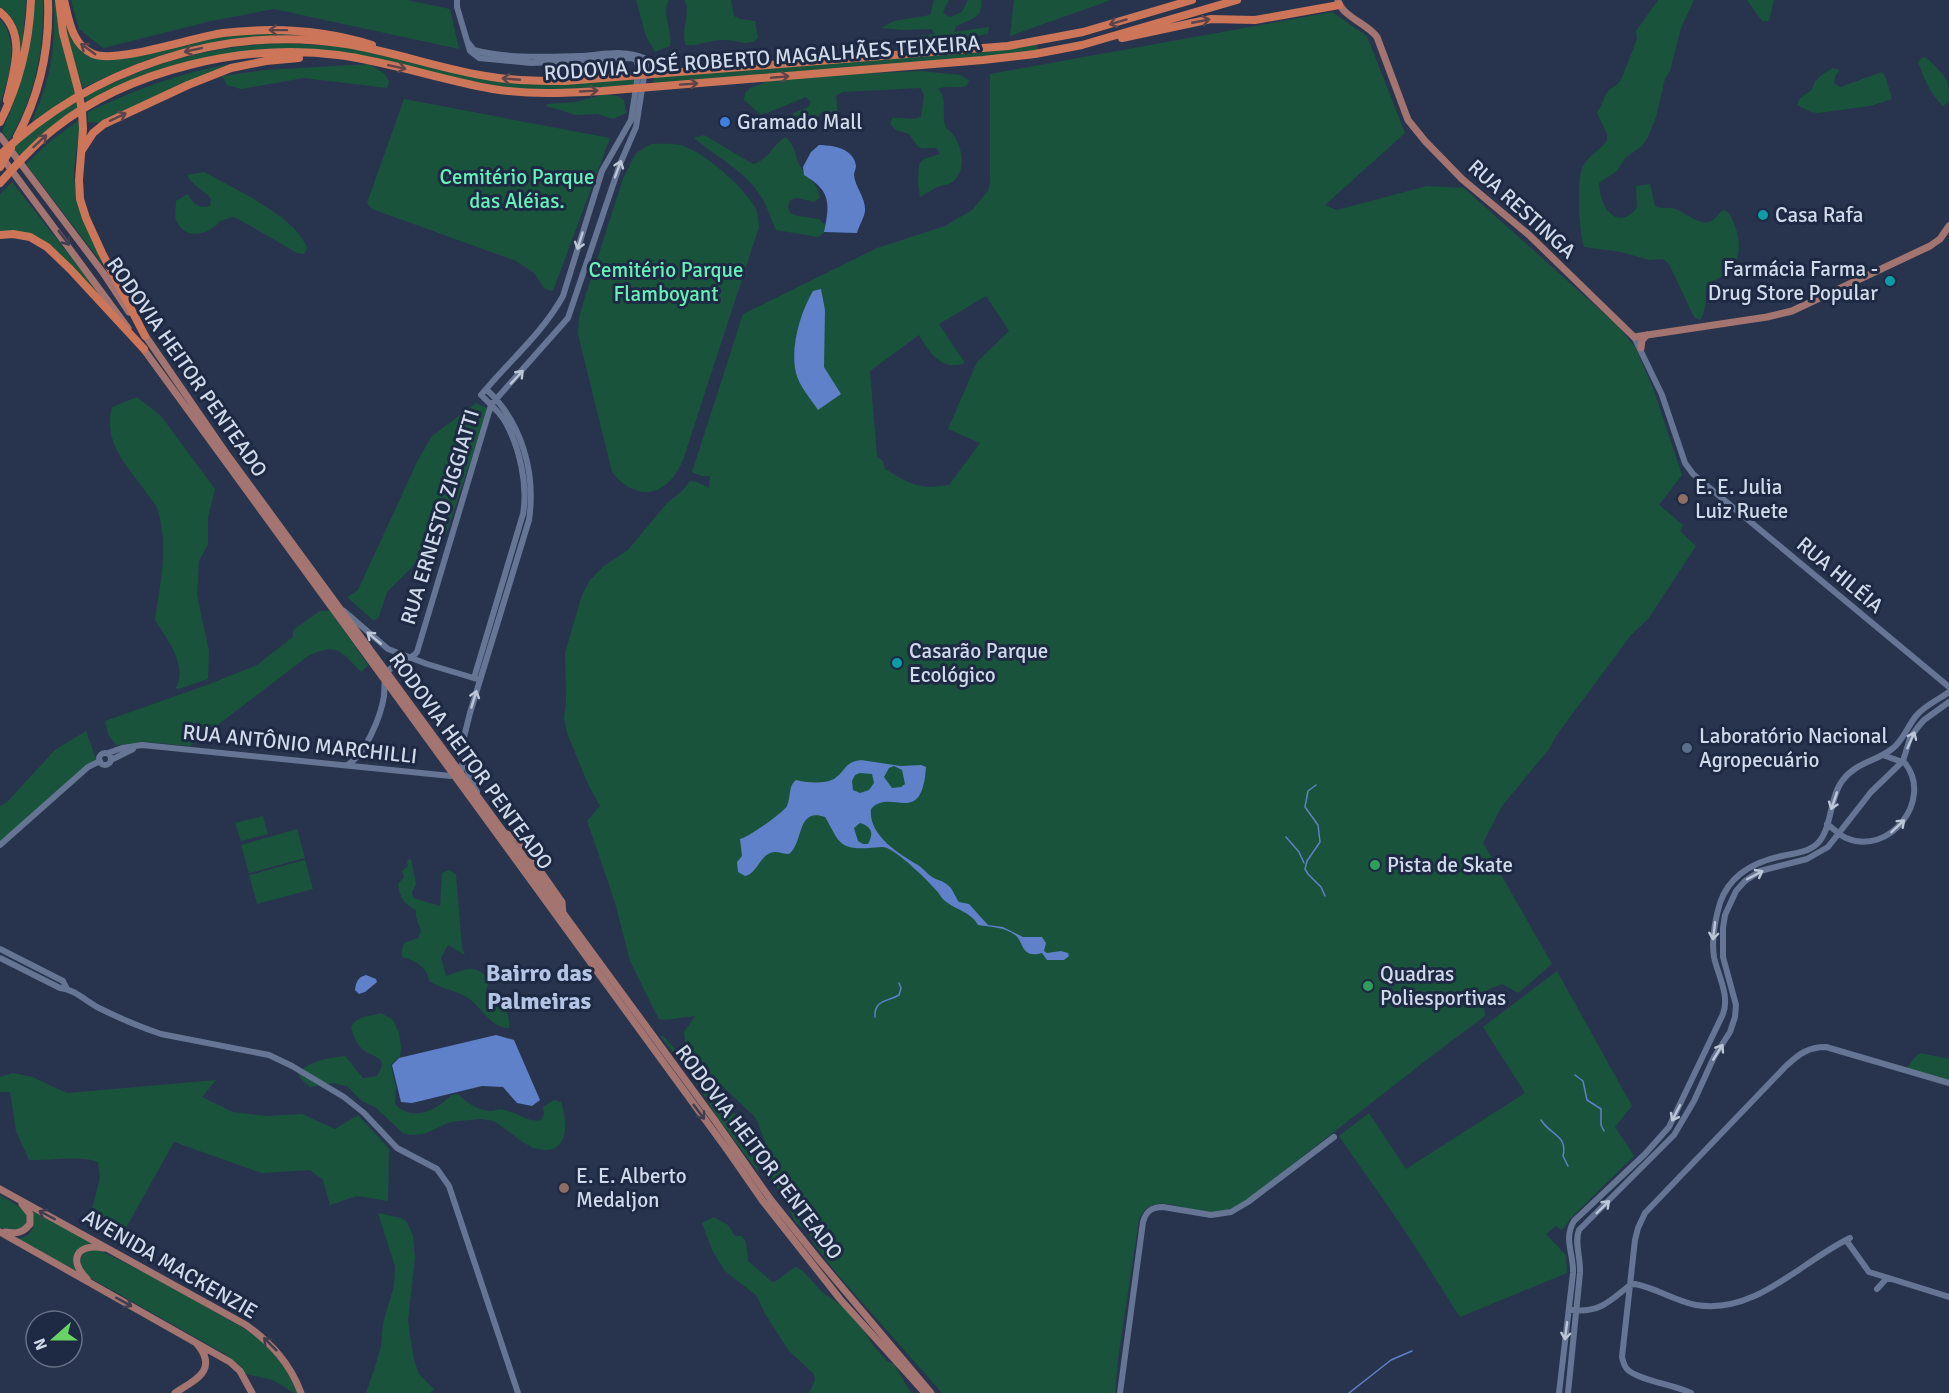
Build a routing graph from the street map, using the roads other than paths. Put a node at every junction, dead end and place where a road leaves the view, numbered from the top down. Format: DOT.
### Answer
graph roads {
  1 [pos="31,0"];
  2 [pos="48,0"];
  3 [pos="59,0"];
  4 [pos="64,0"];
  5 [pos="457,0"];
  6 [pos="1181,0"];
  7 [pos="1192,0"];
  8 [pos="1237,0"];
  9 [pos="1338,3"];
  10 [pos="0,12"];
  11 [pos="1137,16"];
  12 [pos="1082,45"];
  13 [pos="610,56"];
  14 [pos="377,63"];
  15 [pos="457,70"];
  16 [pos="1,121"];
  17 [pos="0,136"];
  18 [pos="0,154"];
  19 [pos="80,157"];
  20 [pos="0,167"];
  21 [pos="0,183"];
  22 [pos="594,196"];
  23 [pos="607,200"];
  24 [pos="1949,226"];
  25 [pos="0,235"];
  26 [pos="1647,335"];
  27 [pos="145,336"];
  28 [pos="1634,337"];
  29 [pos="527,345"];
  30 [pos="1641,348"];
  31 [pos="144,350"];
  32 [pos="537,355"];
  33 [pos="1647,361"];
  34 [pos="486,389"];
  35 [pos="496,398"];
  36 [pos="491,405"];
  37 [pos="336,604"];
  38 [pos="411,658"];
  39 [pos="386,676"];
  40 [pos="477,679"];
  41 [pos="1949,687"];
  42 [pos="1949,692"];
  43 [pos="1949,702"];
  44 [pos="360,754"];
  45 [pos="1883,755"];
  46 [pos="463,760"];
  47 [pos="1903,761"];
  48 [pos="347,765"];
  49 [pos="369,768"];
  50 [pos="457,774"];
  51 [pos="481,803"];
  52 [pos="1827,824"];
  53 [pos="1840,833"];
  54 [pos="0,845"];
  55 [pos="0,950"];
  56 [pos="0,958"];
  57 [pos="67,989"];
  58 [pos="1949,1083"];
  59 [pos="1334,1137"];
  60 [pos="0,1189"];
  61 [pos="11,1196"];
  62 [pos="1571,1225"];
  63 [pos="1579,1230"];
  64 [pos="0,1231"];
  65 [pos="110,1249"];
  66 [pos="1577,1274"];
  67 [pos="1887,1278"];
  68 [pos="92,1284"];
  69 [pos="1630,1285"];
  70 [pos="1877,1289"];
  71 [pos="1949,1297"];
  72 [pos="1572,1310"];
  73 [pos="194,1340"];
  74 [pos="175,1393"];
  75 [pos="252,1393"];
  76 [pos="301,1393"];
  77 [pos="518,1393"];
  78 [pos="925,1393"];
  79 [pos="931,1393"];
  80 [pos="1120,1393"];
  81 [pos="1559,1393"];
  82 [pos="1568,1393"];
  83 [pos="1691,1393"];
  1 -- 16 [label="highway"];
  2 -- 20 [label="highway"];
  3 -- 19 [label="highway"];
  15 -- 4 [label="highway, one-way"];
  5 -- 13 [label="street"];
  6 -- 11 [label="highway"];
  7 -- 11 [label="highway, RODOVIA JOSÉ ROBERTO MAGALHÃES TEIXEIRA"];
  8 -- 12 [label="highway, RODOVIA JOSÉ ROBERTO MAGALHÃES TEIXEIRA"];
  12 -- 9 [label="highway, one-way"];
  9 -- 28 [label="main road, RUA RESTINGA"];
  10 -- 16 [label="highway"];
  11 -- 15 [label="highway, RODOVIA JOSÉ ROBERTO MAGALHÃES TEIXEIRA, one-way"];
  14 -- 12 [label="highway, RODOVIA JOSÉ ROBERTO MAGALHÃES TEIXEIRA, one-way"];
  13 -- 22 [label="street"];
  23 -- 13 [label="street, RUA ERNESTO ZIGGIATTI, one-way"];
  19 -- 14 [label="highway, one-way"];
  21 -- 14 [label="highway, RODOVIA JOSÉ ROBERTO MAGALHÃES TEIXEIRA, one-way"];
  15 -- 18 [label="highway, RODOVIA JOSÉ ROBERTO MAGALHÃES TEIXEIRA, one-way"];
  17 -- 27 [label="main road, RODOVIA HEITOR PENTEADO"];
  18 -- 31 [label="main road, RODOVIA HEITOR PENTEADO, one-way"];
  19 -- 27 [label="highway"];
  22 -- 23 [label="street"];
  22 -- 29 [label="street, one-way"];
  23 -- 32 [label="street, RUA ERNESTO ZIGGIATTI"];
  24 -- 26 [label="main road"];
  25 -- 31 [label="highway"];
  26 -- 28 [label="main road"];
  26 -- 30 [label="main road"];
  27 -- 37 [label="main road, RODOVIA HEITOR PENTEADO"];
  28 -- 30 [label="street, RUA RESTINGA"];
  29 -- 32 [label="street"];
  29 -- 34 [label="street"];
  30 -- 33 [label="street, RUA RESTINGA"];
  31 -- 39 [label="main road, RODOVIA HEITOR PENTEADO"];
  35 -- 32 [label="street, RUA ERNESTO ZIGGIATTI, one-way"];
  33 -- 41 [label="street, RUA HILÉIA"];
  34 -- 35 [label="street"];
  34 -- 36 [label="street"];
  35 -- 36 [label="street, RUA ERNESTO ZIGGIATTI"];
  35 -- 40 [label="street"];
  36 -- 38 [label="street, RUA ERNESTO ZIGGIATTI"];
  36 -- 40 [label="street"];
  38 -- 37 [label="street, one-way"];
  37 -- 39 [label="main road, RODOVIA HEITOR PENTEADO"];
  38 -- 39 [label="street, RUA ERNESTO ZIGGIATTI"];
  38 -- 40 [label="street"];
  39 -- 44 [label="street"];
  39 -- 50 [label="main road, RODOVIA HEITOR PENTEADO"];
  46 -- 40 [label="street, one-way"];
  42 -- 45 [label="street"];
  47 -- 43 [label="street, one-way"];
  44 -- 48 [label="street"];
  44 -- 49 [label="street"];
  45 -- 47 [label="street"];
  45 -- 52 [label="street, one-way"];
  46 -- 50 [label="street"];
  46 -- 51 [label="street"];
  47 -- 53 [label="street"];
  53 -- 47 [label="street, one-way"];
  48 -- 49 [label="street, RUA ANTÔNIO MARCHILLI"];
  48 -- 54 [label="street, RUA ANTÔNIO MARCHILLI"];
  49 -- 50 [label="street, RUA ANTÔNIO MARCHILLI"];
  50 -- 51 [label="main road, RODOVIA HEITOR PENTEADO"];
  50 -- 78 [label="main road, RODOVIA HEITOR PENTEADO, one-way"];
  51 -- 79 [label="main road, RODOVIA HEITOR PENTEADO"];
  52 -- 53 [label="street"];
  52 -- 62 [label="street, one-way"];
  63 -- 53 [label="street, one-way"];
  55 -- 57 [label="street"];
  56 -- 57 [label="street"];
  57 -- 77 [label="street"];
  58 -- 69 [label="street"];
  59 -- 80 [label="street"];
  60 -- 61 [label="main road, AVENIDA MACKENZIE"];
  61 -- 64 [label="main road"];
  65 -- 61 [label="main road, AVENIDA MACKENZIE, one-way"];
  62 -- 63 [label="street"];
  62 -- 66 [label="street"];
  63 -- 66 [label="street"];
  64 -- 68 [label="main road"];
  65 -- 68 [label="main road"];
  76 -- 65 [label="main road, AVENIDA MACKENZIE, one-way"];
  66 -- 72 [label="street"];
  67 -- 69 [label="street"];
  67 -- 70 [label="street"];
  67 -- 71 [label="street"];
  68 -- 73 [label="main road, one-way"];
  69 -- 72 [label="street"];
  69 -- 83 [label="street"];
  72 -- 81 [label="street, one-way"];
  72 -- 82 [label="street"];
  73 -- 74 [label="main road"];
  73 -- 75 [label="main road"];
}
